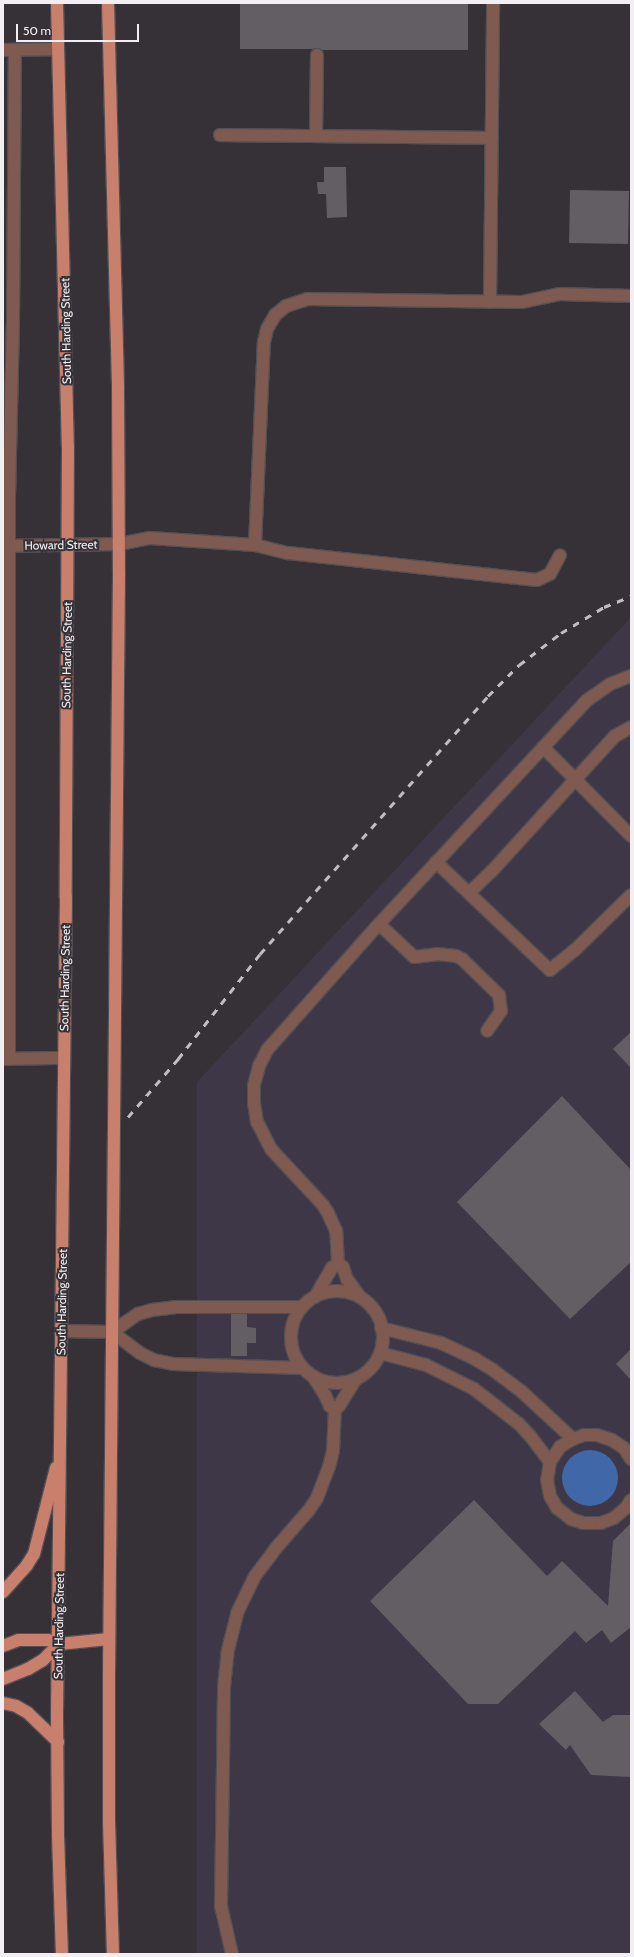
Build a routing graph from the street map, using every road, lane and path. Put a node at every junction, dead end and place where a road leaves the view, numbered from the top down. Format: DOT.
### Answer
graph roads {
  1 [pos="57,3"];
  2 [pos="108,3"];
  3 [pos="493,3"];
  4 [pos="58,49"];
  5 [pos="9,50"];
  6 [pos="317,55"];
  7 [pos="220,135"];
  8 [pos="316,136"];
  9 [pos="492,138"];
  10 [pos="631,296"];
  11 [pos="490,302"];
  12 [pos="119,544"];
  13 [pos="68,545"];
  14 [pos="255,545"];
  15 [pos="6,546"];
  16 [pos="560,555"];
  17 [pos="631,676"];
  18 [pos="631,727"];
  19 [pos="543,747"];
  20 [pos="6,767"];
  21 [pos="576,779"];
  22 [pos="631,836"];
  23 [pos="436,862"];
  24 [pos="469,893"];
  25 [pos="631,896"];
  26 [pos="380,924"];
  27 [pos="487,1031"];
  28 [pos="63,1058"];
  29 [pos="6,1059"];
  30 [pos="338,1264"];
  31 [pos="316,1297"];
  32 [pos="360,1297"];
  33 [pos="302,1307"];
  34 [pos="382,1328"];
  35 [pos="62,1331"];
  36 [pos="112,1332"];
  37 [pos="380,1353"];
  38 [pos="302,1368"];
  39 [pos="313,1376"];
  40 [pos="356,1379"];
  41 [pos="335,1409"];
  42 [pos="573,1439"];
  43 [pos="61,1449"];
  44 [pos="631,1459"];
  45 [pos="550,1462"];
  46 [pos="631,1500"];
  47 [pos="3,1592"];
  48 [pos="109,1639"];
  49 [pos="59,1644"];
  50 [pos="3,1646"];
  51 [pos="3,1680"];
  52 [pos="3,1703"];
  53 [pos="58,1742"];
  54 [pos="62,1954"];
  55 [pos="113,1954"];
  56 [pos="232,1954"];
  1 -- 4 [label="main road, South Harding Street"];
  2 -- 12 [label="main road"];
  3 -- 9 [label="street"];
  4 -- 5 [label="street"];
  4 -- 13 [label="main road, South Harding Street"];
  5 -- 15 [label="street"];
  6 -- 8 [label="street"];
  7 -- 8 [label="street"];
  8 -- 9 [label="street"];
  9 -- 11 [label="street"];
  10 -- 11 [label="street"];
  11 -- 14 [label="street"];
  12 -- 13 [label="street, Howard Street"];
  12 -- 14 [label="street, Howard Street"];
  12 -- 36 [label="main road"];
  13 -- 15 [label="street, Howard Street"];
  13 -- 28 [label="main road, South Harding Street"];
  14 -- 16 [label="street, Howard Street"];
  15 -- 20 [label="street"];
  17 -- 19 [label="street"];
  18 -- 21 [label="street"];
  19 -- 21 [label="street"];
  19 -- 23 [label="street"];
  20 -- 29 [label="street"];
  21 -- 22 [label="street"];
  21 -- 24 [label="street"];
  23 -- 24 [label="street"];
  23 -- 26 [label="street"];
  24 -- 25 [label="street"];
  26 -- 27 [label="street"];
  26 -- 30 [label="street"];
  28 -- 29 [label="street"];
  28 -- 35 [label="main road, South Harding Street"];
  30 -- 31 [label="street"];
  30 -- 32 [label="street"];
  31 -- 32 [label="street"];
  31 -- 33 [label="street"];
  32 -- 34 [label="street"];
  33 -- 36 [label="street"];
  33 -- 38 [label="street"];
  34 -- 37 [label="street"];
  34 -- 42 [label="street"];
  35 -- 36 [label="street"];
  35 -- 43 [label="main road, South Harding Street"];
  36 -- 38 [label="street"];
  36 -- 48 [label="main road"];
  37 -- 40 [label="street"];
  37 -- 45 [label="street"];
  38 -- 39 [label="street"];
  39 -- 40 [label="street"];
  39 -- 41 [label="street"];
  40 -- 41 [label="street"];
  41 -- 56 [label="street"];
  42 -- 44 [label="street"];
  42 -- 45 [label="street"];
  43 -- 47 [label="main road"];
  43 -- 49 [label="main road, South Harding Street"];
  45 -- 46 [label="street"];
  48 -- 49 [label="main road"];
  48 -- 55 [label="main road"];
  49 -- 50 [label="main road"];
  49 -- 51 [label="main road"];
  49 -- 53 [label="main road, South Harding Street"];
  52 -- 53 [label="main road"];
  53 -- 54 [label="main road, South Harding Street"];
}
